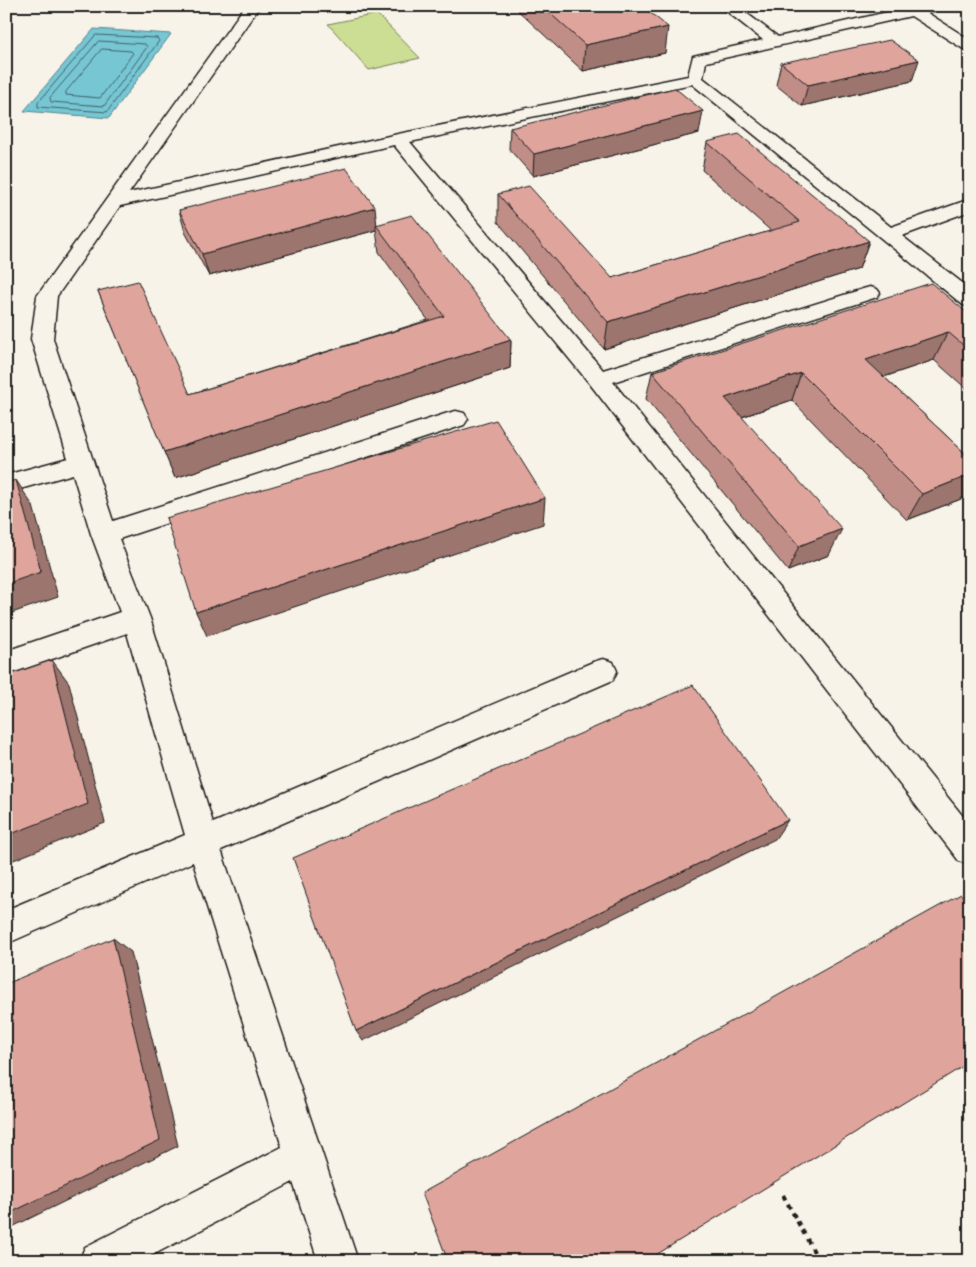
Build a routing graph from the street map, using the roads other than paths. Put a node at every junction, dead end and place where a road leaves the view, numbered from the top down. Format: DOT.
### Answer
graph roads {
  1 [pos="253,6"];
  2 [pos="727,6"];
  3 [pos="935,6"];
  4 [pos="914,11"];
  5 [pos="776,42"];
  6 [pos="970,47"];
  7 [pos="695,79"];
  8 [pos="398,140"];
  9 [pos="114,202"];
  10 [pos="970,206"];
  11 [pos="888,234"];
  12 [pos="870,293"];
  13 [pos="970,300"];
  14 [pos="598,379"];
  15 [pos="456,419"];
  16 [pos="82,463"];
  17 [pos="6,484"];
  18 [pos="104,534"];
  19 [pos="136,618"];
  20 [pos="6,662"];
  21 [pos="603,671"];
  22 [pos="203,843"];
  23 [pos="970,850"];
  24 [pos="6,927"];
  25 [pos="304,1156"];
  26 [pos="99,1261"];
  27 [pos="338,1261"];
  1 -- 9 [label="street"];
  2 -- 5 [label="street"];
  3 -- 4 [label="street"];
  4 -- 5 [label="street"];
  4 -- 6 [label="street"];
  5 -- 7 [label="street"];
  7 -- 8 [label="street"];
  7 -- 11 [label="street"];
  8 -- 9 [label="street"];
  8 -- 14 [label="street"];
  9 -- 16 [label="street"];
  10 -- 11 [label="street"];
  11 -- 13 [label="street"];
  12 -- 14 [label="street"];
  14 -- 23 [label="street"];
  15 -- 18 [label="street"];
  16 -- 17 [label="street"];
  16 -- 18 [label="street"];
  18 -- 19 [label="street"];
  19 -- 20 [label="street"];
  19 -- 22 [label="street"];
  21 -- 22 [label="street"];
  22 -- 24 [label="street"];
  22 -- 25 [label="street"];
  25 -- 26 [label="street"];
  25 -- 27 [label="street"];
}
